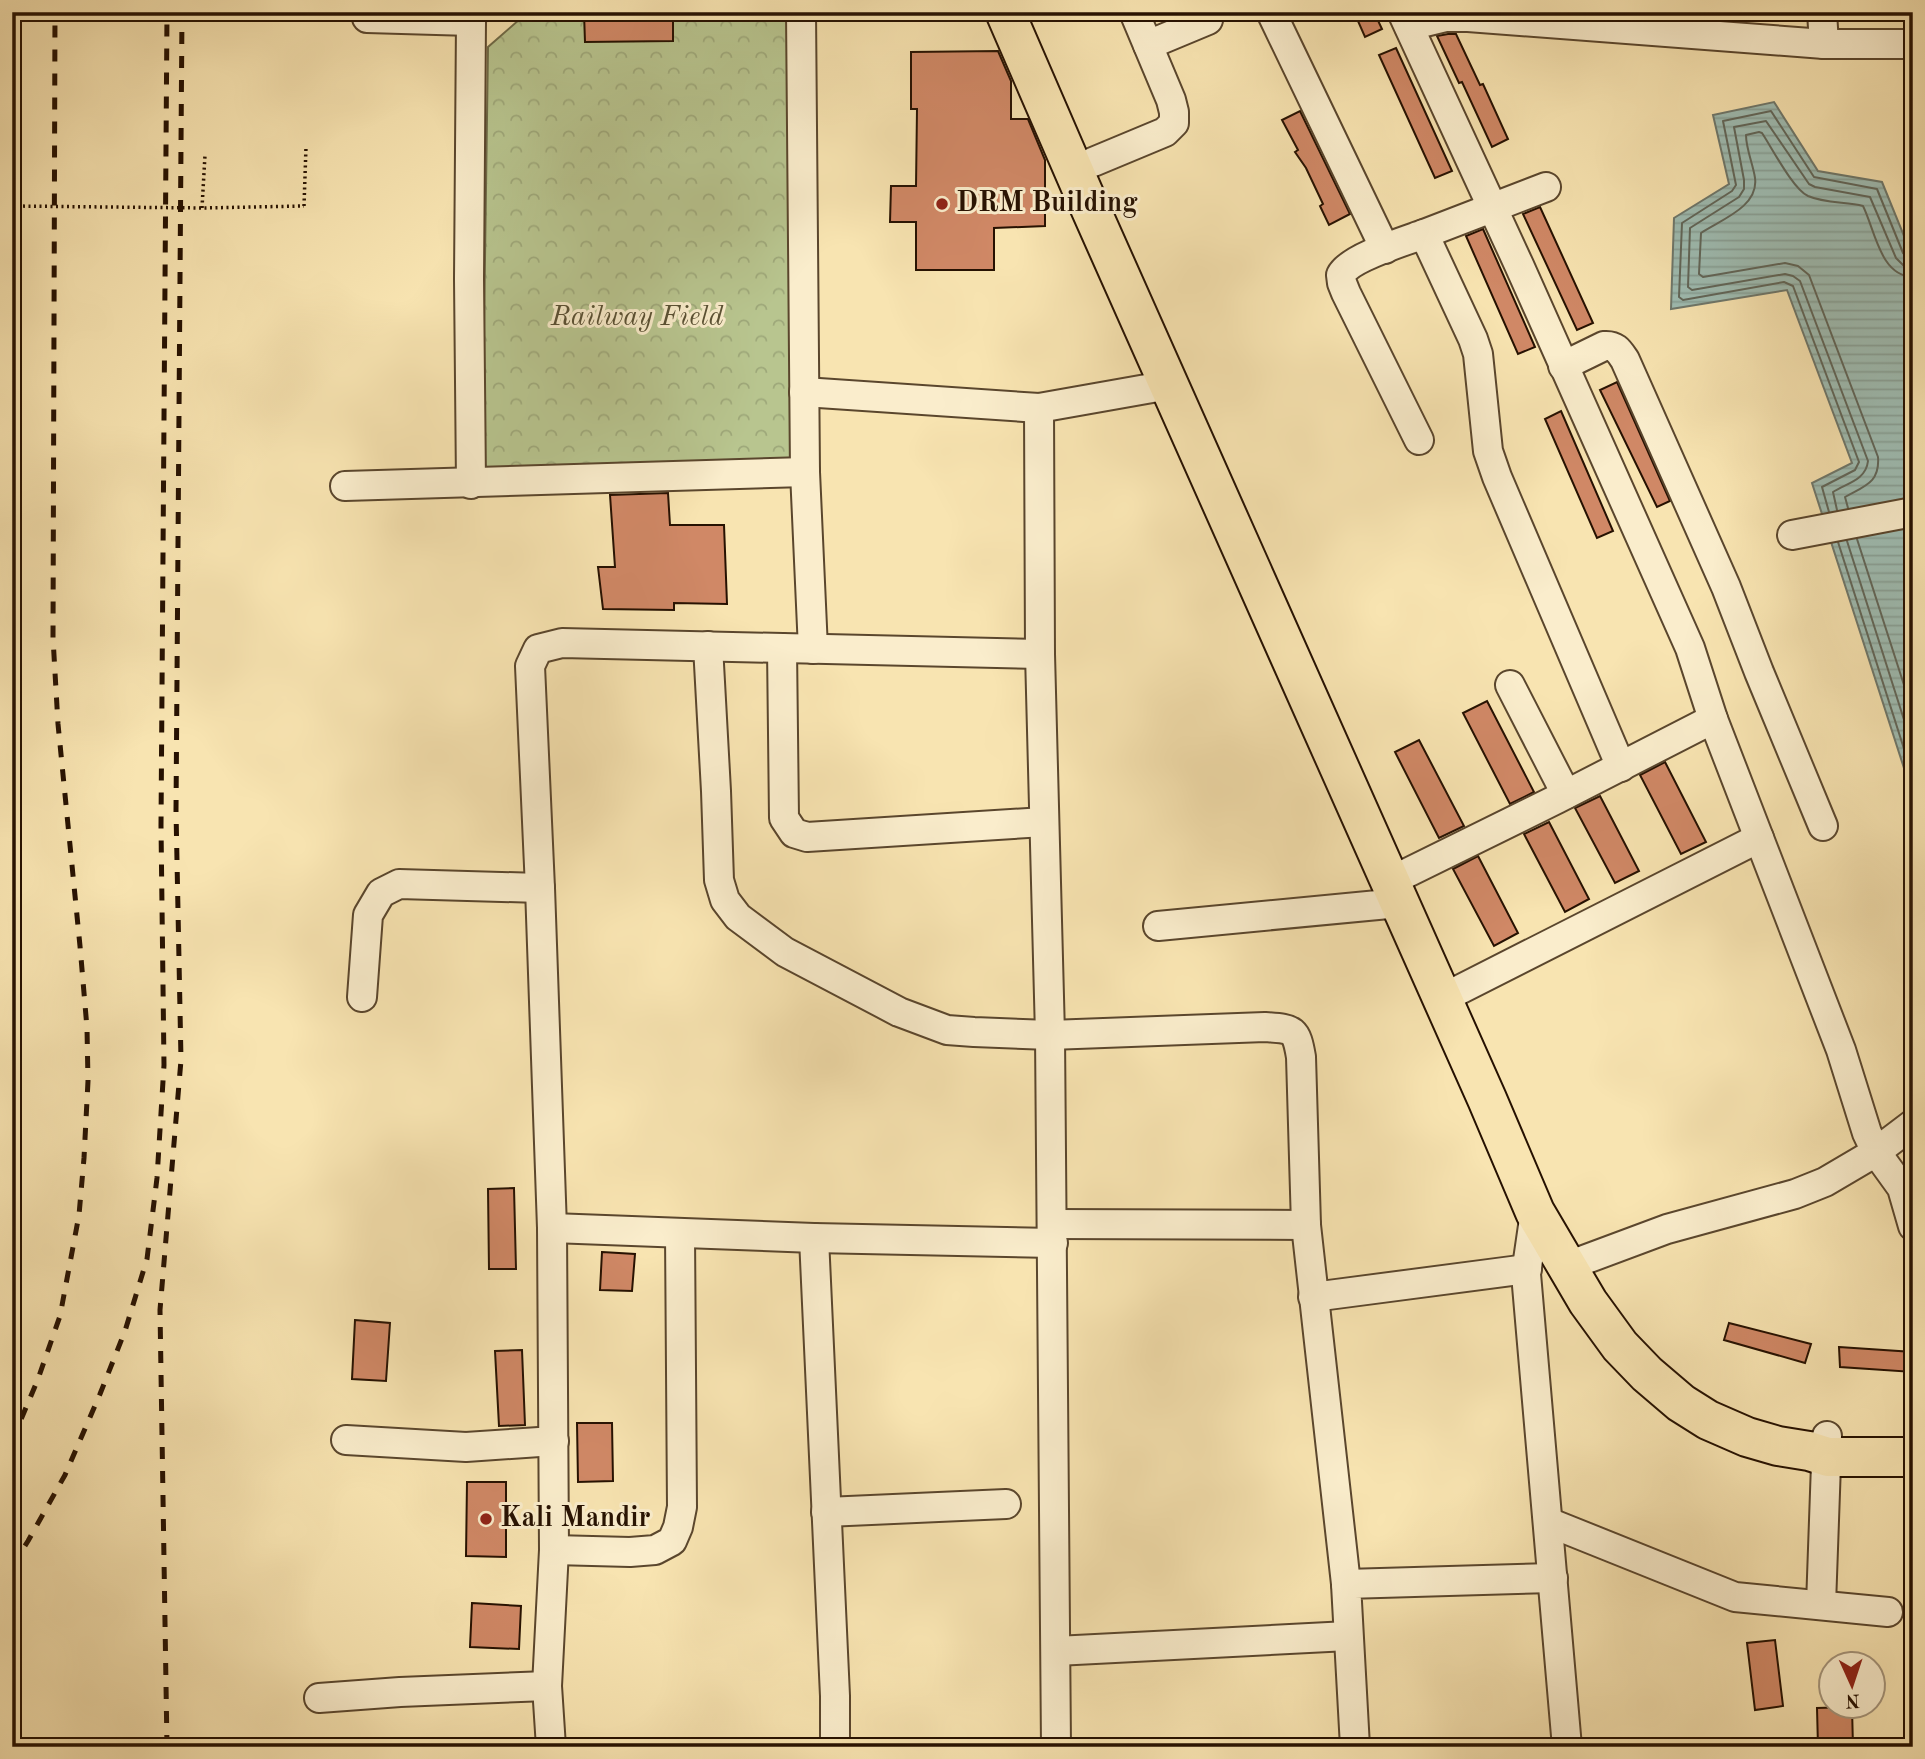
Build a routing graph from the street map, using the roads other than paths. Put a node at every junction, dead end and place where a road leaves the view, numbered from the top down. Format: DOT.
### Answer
graph roads {
  1 [pos="801,12"];
  2 [pos="1005,12"];
  3 [pos="1029,12"];
  4 [pos="1134,12"];
  5 [pos="1271,12"];
  6 [pos="1822,12"];
  7 [pos="1212,15"];
  8 [pos="472,16"];
  9 [pos="367,18"];
  10 [pos="1406,19"];
  11 [pos="1712,24"];
  12 [pos="1824,44"];
  13 [pos="1913,44"];
  14 [pos="1148,45"];
  15 [pos="1093,162"];
  16 [pos="1546,187"];
  17 [pos="1491,208"];
  18 [pos="1424,234"];
  19 [pos="1385,249"];
  20 [pos="1563,366"];
  21 [pos="1169,385"];
  22 [pos="804,392"];
  23 [pos="1040,408"];
  24 [pos="1419,440"];
  25 [pos="805,472"];
  26 [pos="471,484"];
  27 [pos="345,486"];
  28 [pos="1913,512"];
  29 [pos="1792,535"];
  30 [pos="708,646"];
  31 [pos="782,648"];
  32 [pos="813,649"];
  33 [pos="1040,654"];
  34 [pos="1510,685"];
  35 [pos="1713,719"];
  36 [pos="1621,767"];
  37 [pos="1566,794"];
  38 [pos="1044,822"];
  39 [pos="1823,826"];
  40 [pos="1759,838"];
  41 [pos="540,888"];
  42 [pos="1403,888"];
  43 [pos="1158,926"];
  44 [pos="1459,990"];
  45 [pos="362,997"];
  46 [pos="1050,1035"];
  47 [pos="1913,1124"];
  48 [pos="1876,1152"];
  49 [pos="1535,1212"];
  50 [pos="1306,1225"];
  51 [pos="1913,1226"];
  52 [pos="552,1228"];
  53 [pos="680,1233"];
  54 [pos="1053,1234"];
  55 [pos="814,1238"];
  56 [pos="1581,1261"];
  57 [pos="1527,1269"];
  58 [pos="1313,1297"];
  59 [pos="346,1440"];
  60 [pos="554,1441"];
  61 [pos="1913,1444"];
  62 [pos="1828,1447"];
  63 [pos="1913,1457"];
  64 [pos="1006,1504"];
  65 [pos="826,1512"];
  66 [pos="1548,1522"];
  67 [pos="554,1550"];
  68 [pos="1553,1578"];
  69 [pos="1346,1584"];
  70 [pos="1821,1605"];
  71 [pos="1888,1612"];
  72 [pos="1348,1636"];
  73 [pos="1056,1651"];
  74 [pos="547,1686"];
  75 [pos="319,1698"];
  76 [pos="551,1747"];
  77 [pos="835,1747"];
  78 [pos="1056,1747"];
  79 [pos="1354,1747"];
  80 [pos="1567,1747"];
  1 -- 22 [label="street"];
  2 -- 21 [label="highway"];
  3 -- 15 [label="highway"];
  4 -- 14 [label="street"];
  5 -- 19 [label="street"];
  6 -- 12 [label="street"];
  7 -- 14 [label="street"];
  8 -- 9 [label="street"];
  8 -- 26 [label="street"];
  10 -- 11 [label="street"];
  10 -- 17 [label="street"];
  11 -- 12 [label="street"];
  12 -- 13 [label="street"];
  14 -- 15 [label="street"];
  15 -- 42 [label="highway"];
  16 -- 17 [label="street"];
  17 -- 18 [label="street"];
  17 -- 20 [label="street"];
  18 -- 19 [label="street"];
  18 -- 36 [label="street"];
  19 -- 24 [label="street"];
  20 -- 35 [label="street"];
  20 -- 39 [label="street"];
  21 -- 23 [label="street"];
  21 -- 42 [label="highway"];
  22 -- 23 [label="street"];
  22 -- 25 [label="street"];
  23 -- 33 [label="street"];
  25 -- 26 [label="street"];
  25 -- 32 [label="street"];
  26 -- 27 [label="street"];
  28 -- 29 [label="street"];
  30 -- 31 [label="street"];
  30 -- 41 [label="street"];
  30 -- 46 [label="street"];
  31 -- 32 [label="street"];
  31 -- 38 [label="street"];
  32 -- 33 [label="street"];
  33 -- 38 [label="street"];
  34 -- 37 [label="street"];
  35 -- 36 [label="street"];
  35 -- 40 [label="street"];
  36 -- 37 [label="street"];
  37 -- 42 [label="street"];
  38 -- 46 [label="street"];
  40 -- 44 [label="street"];
  40 -- 48 [label="street"];
  41 -- 45 [label="street"];
  41 -- 52 [label="street"];
  42 -- 43 [label="street"];
  42 -- 44 [label="highway"];
  42 -- 49 [label="highway"];
  44 -- 56 [label="highway"];
  46 -- 50 [label="street"];
  46 -- 54 [label="street"];
  47 -- 48 [label="street"];
  48 -- 51 [label="street"];
  48 -- 56 [label="street"];
  49 -- 57 [label="street"];
  49 -- 62 [label="highway"];
  50 -- 54 [label="street"];
  50 -- 58 [label="street"];
  52 -- 53 [label="street"];
  52 -- 60 [label="street"];
  53 -- 55 [label="street"];
  53 -- 67 [label="street"];
  54 -- 55 [label="street"];
  54 -- 73 [label="street"];
  55 -- 65 [label="street"];
  56 -- 62 [label="highway"];
  57 -- 58 [label="street"];
  57 -- 66 [label="street"];
  58 -- 69 [label="street"];
  59 -- 60 [label="street"];
  60 -- 67 [label="street"];
  61 -- 62 [label="highway"];
  62 -- 63 [label="highway"];
  62 -- 70 [label="street"];
  64 -- 65 [label="street"];
  65 -- 77 [label="street"];
  66 -- 68 [label="street"];
  66 -- 70 [label="street"];
  67 -- 74 [label="street"];
  68 -- 69 [label="street"];
  68 -- 80 [label="street"];
  69 -- 72 [label="street"];
  70 -- 71 [label="street"];
  72 -- 73 [label="street"];
  72 -- 79 [label="street"];
  73 -- 78 [label="street"];
  74 -- 75 [label="street"];
  74 -- 76 [label="street"];
}
